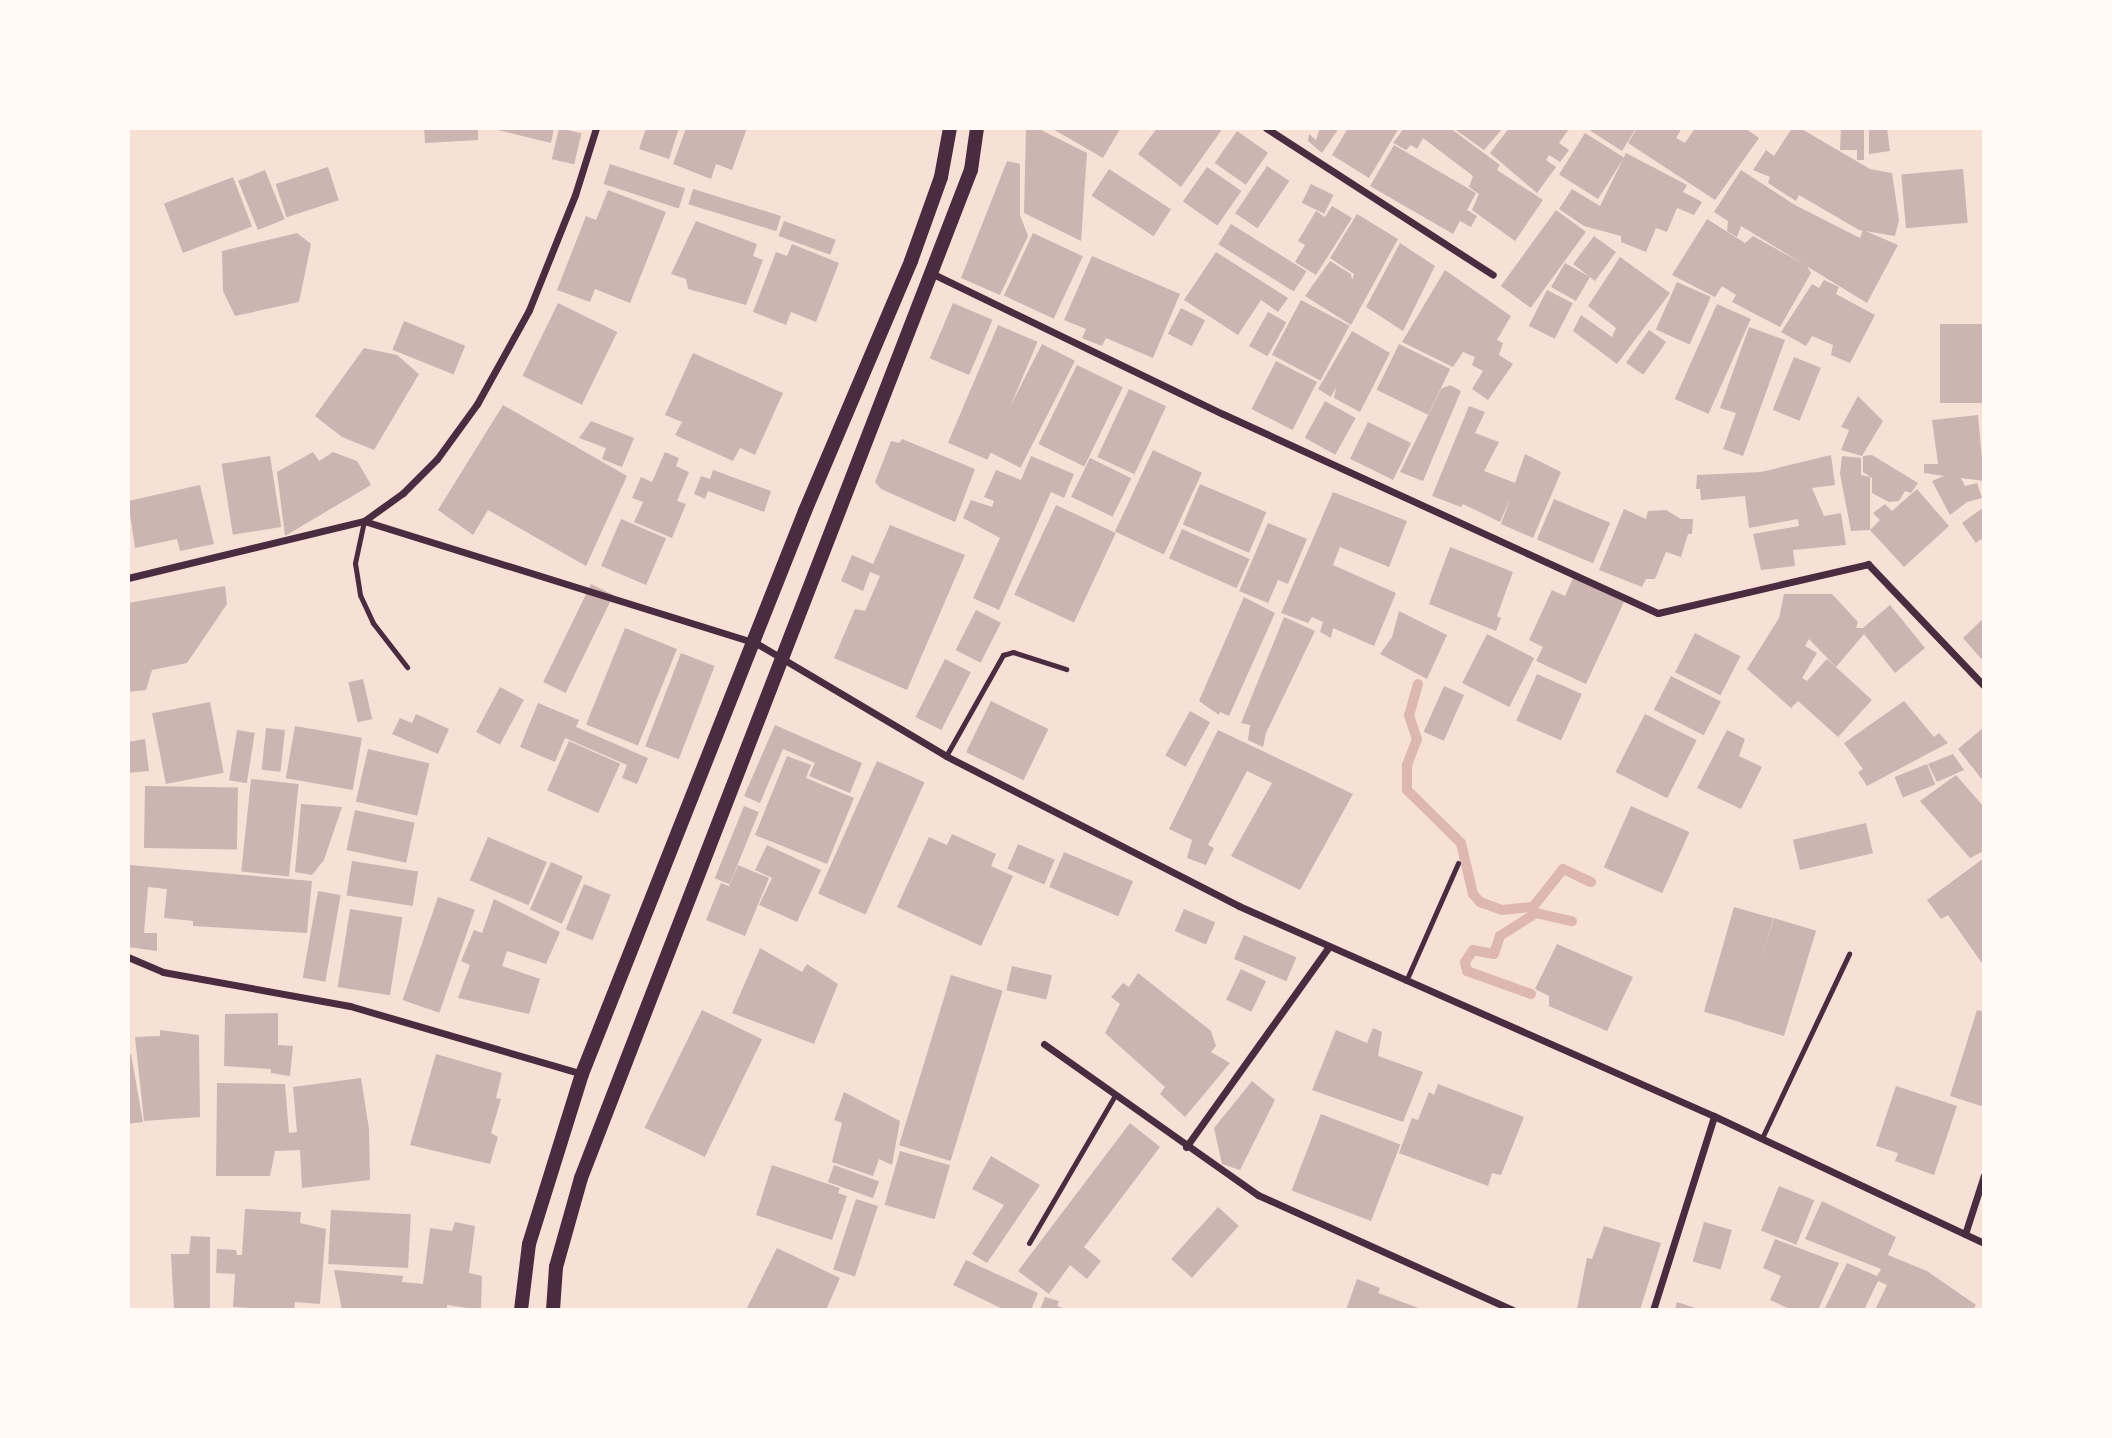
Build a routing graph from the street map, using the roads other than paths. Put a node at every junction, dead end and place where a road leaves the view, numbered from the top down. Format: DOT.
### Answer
graph roads {
  1 [pos="596,128"];
  2 [pos="950,128"];
  3 [pos="977,128"];
  4 [pos="1266,128"];
  5 [pos="929,272"];
  6 [pos="1493,275"];
  7 [pos="364,521"];
  8 [pos="128,578"];
  9 [pos="756,643"];
  10 [pos="781,662"];
  11 [pos="407,667"];
  12 [pos="1066,668"];
  13 [pos="1984,686"];
  14 [pos="946,757"];
  15 [pos="1458,863"];
  16 [pos="1328,948"];
  17 [pos="1849,954"];
  18 [pos="128,957"];
  19 [pos="1406,982"];
  20 [pos="1044,1045"];
  21 [pos="582,1074"];
  22 [pos="1115,1095"];
  23 [pos="1714,1116"];
  24 [pos="1762,1138"];
  25 [pos="1186,1147"];
  26 [pos="1984,1175"];
  27 [pos="1965,1234"];
  28 [pos="1029,1243"];
  29 [pos="1984,1243"];
  30 [pos="521,1310"];
  31 [pos="553,1310"];
  32 [pos="1513,1310"];
  33 [pos="1653,1310"];
  1 -- 7 [label="street"];
  2 -- 9 [label="main road"];
  3 -- 5 [label="main road"];
  4 -- 6 [label="street"];
  5 -- 10 [label="main road"];
  5 -- 13 [label="street"];
  7 -- 8 [label="street"];
  7 -- 9 [label="street"];
  7 -- 11 [label="lane"];
  9 -- 10 [label="street"];
  9 -- 21 [label="main road"];
  10 -- 14 [label="street"];
  10 -- 31 [label="main road"];
  12 -- 14 [label="lane"];
  14 -- 16 [label="street"];
  15 -- 19 [label="lane"];
  16 -- 19 [label="street"];
  16 -- 25 [label="street"];
  17 -- 24 [label="lane"];
  18 -- 21 [label="street"];
  19 -- 23 [label="street"];
  20 -- 22 [label="street"];
  21 -- 30 [label="main road"];
  22 -- 25 [label="street"];
  22 -- 28 [label="lane"];
  23 -- 24 [label="street"];
  23 -- 33 [label="street"];
  24 -- 27 [label="street"];
  25 -- 32 [label="street"];
  26 -- 27 [label="street"];
  27 -- 29 [label="street"];
}
